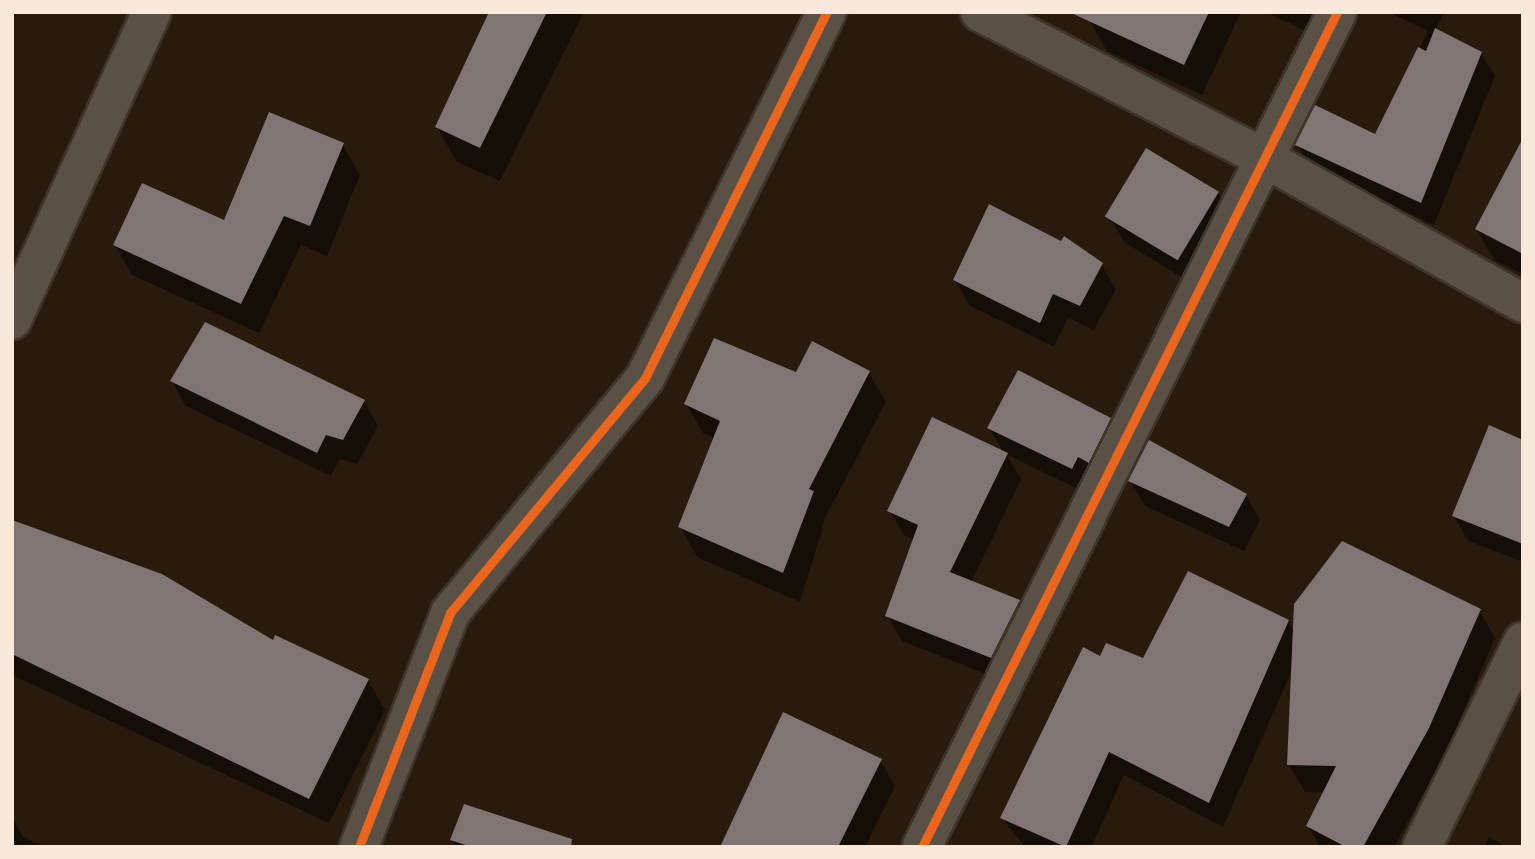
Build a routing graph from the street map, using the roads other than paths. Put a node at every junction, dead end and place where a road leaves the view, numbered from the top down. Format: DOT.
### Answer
graph roads {
  1 [pos="152,12"];
  2 [pos="827,12"];
  3 [pos="980,12"];
  4 [pos="1337,12"];
  5 [pos="1266,159"];
  6 [pos="1523,303"];
  7 [pos="12,320"];
  8 [pos="1523,642"];
  9 [pos="359,847"];
  10 [pos="922,847"];
  11 [pos="1422,847"];
  1 -- 7 [label="street"];
  2 -- 9 [label="street"];
  3 -- 5 [label="street"];
  4 -- 5 [label="street"];
  5 -- 6 [label="street"];
  5 -- 10 [label="street"];
  8 -- 11 [label="street"];
}
